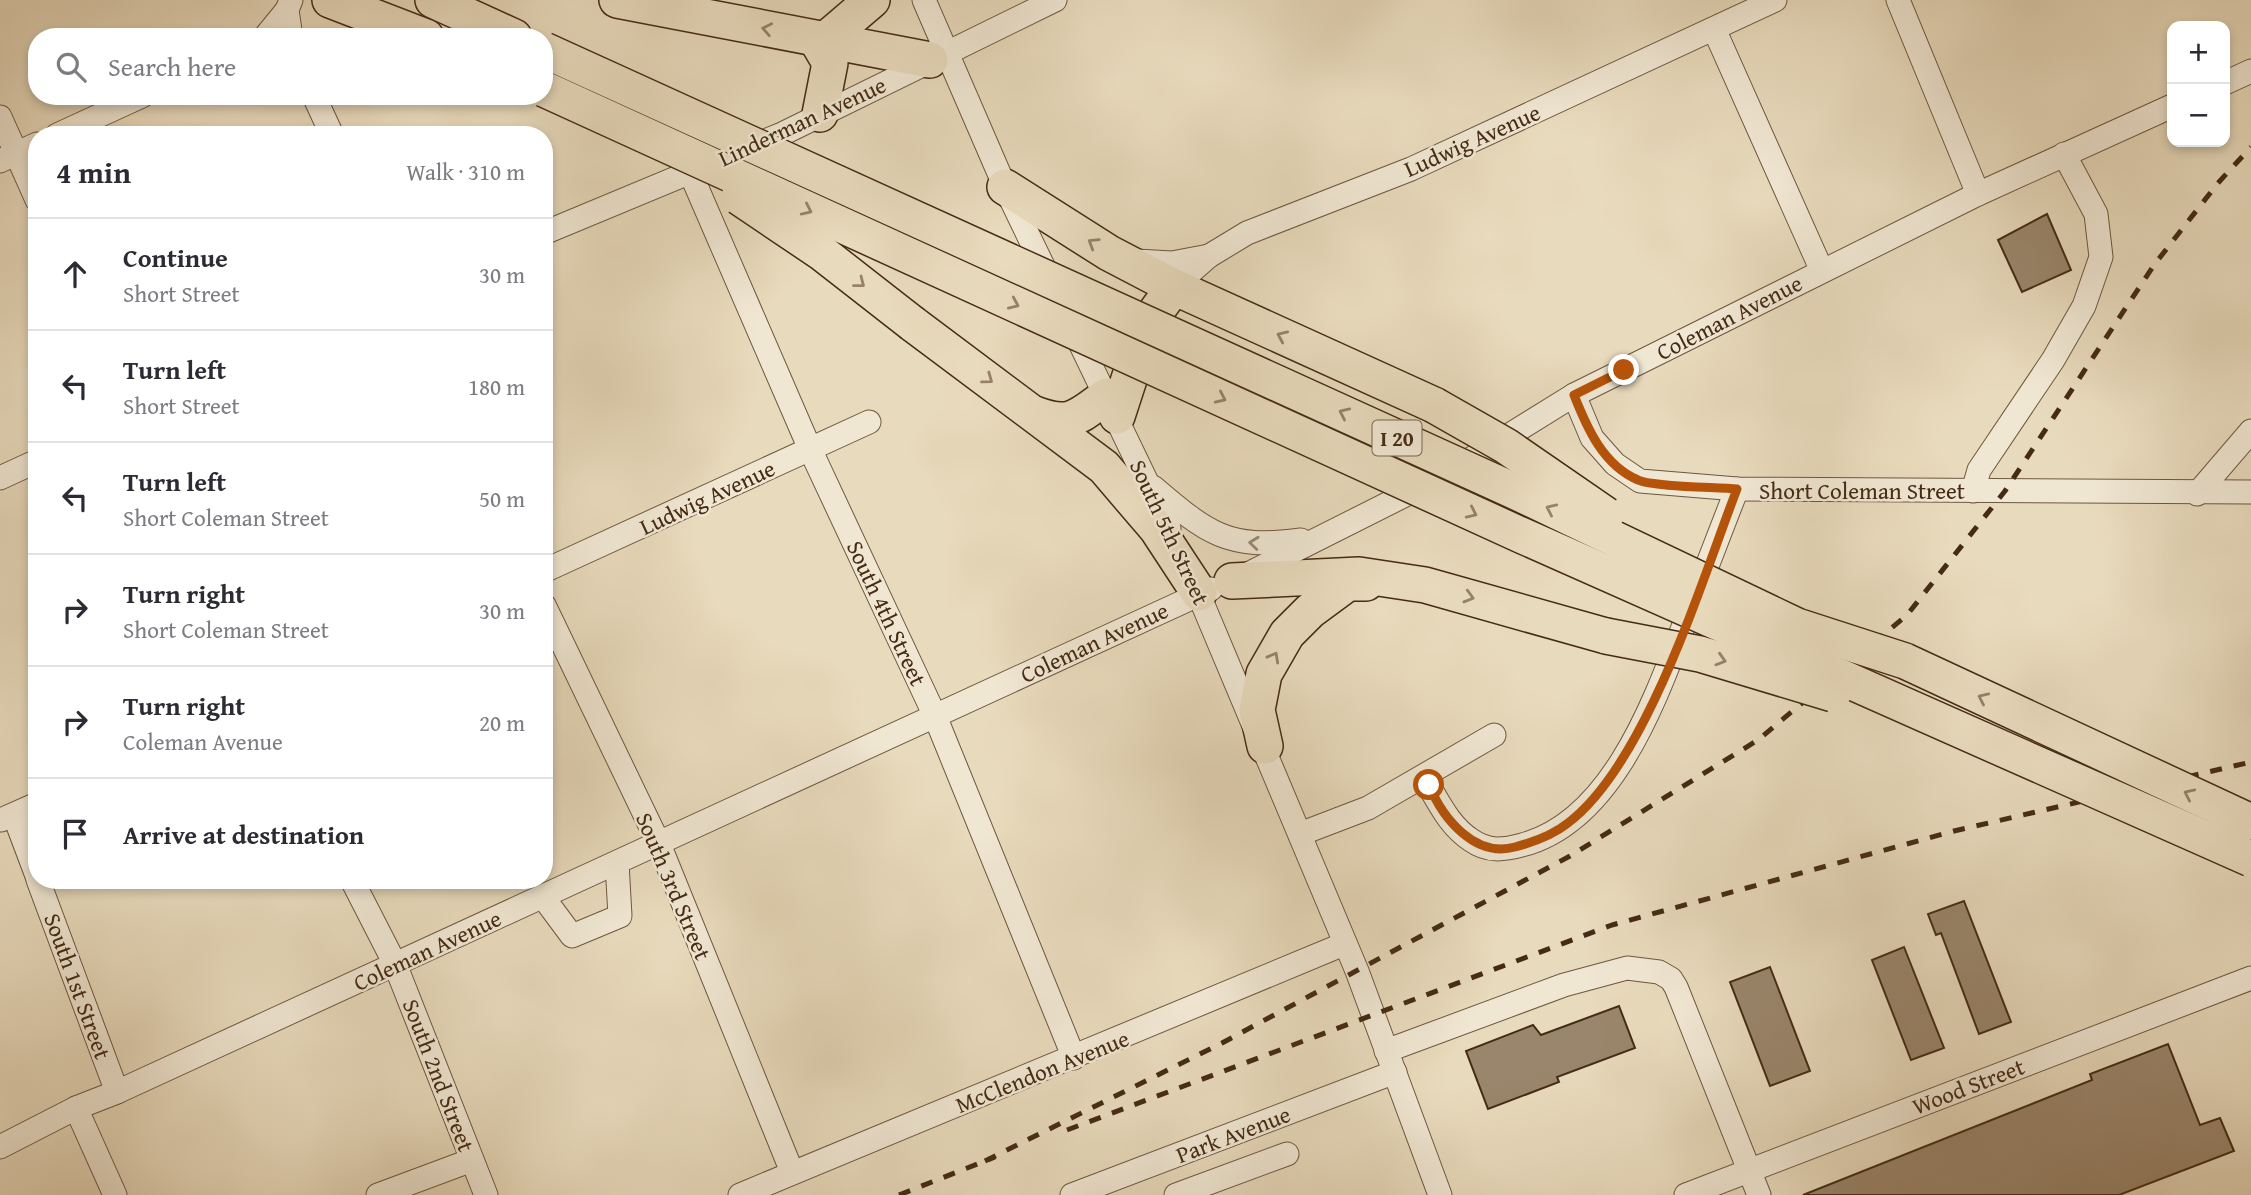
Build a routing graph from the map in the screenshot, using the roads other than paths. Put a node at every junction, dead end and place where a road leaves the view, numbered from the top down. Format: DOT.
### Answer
graph roads {
  1 [pos="330,0"];
  2 [pos="433,0"];
  3 [pos="617,0"];
  4 [pos="872,0"];
  5 [pos="924,0"];
  6 [pos="1055,0"];
  7 [pos="1775,0"];
  8 [pos="1898,0"];
  9 [pos="289,5"];
  10 [pos="272,28"];
  11 [pos="290,28"];
  12 [pos="403,28"];
  13 [pos="494,28"];
  14 [pos="1714,29"];
  15 [pos="820,40"];
  16 [pos="553,54"];
  17 [pos="939,56"];
  18 [pos="2251,71"];
  19 [pos="2230,81"];
  20 [pos="553,93"];
  21 [pos="122,105"];
  22 [pos="318,105"];
  23 [pos="2167,108"];
  24 [pos="597,113"];
  25 [pos="820,114"];
  26 [pos="0,117"];
  27 [pos="77,126"];
  28 [pos="328,126"];
  29 [pos="18,153"];
  30 [pos="2064,154"];
  31 [pos="690,172"];
  32 [pos="28,178"];
  33 [pos="1005,187"];
  34 [pos="1978,194"];
  35 [pos="553,229"];
  36 [pos="1209,256"];
  37 [pos="1124,260"];
  38 [pos="1822,271"];
  39 [pos="1174,287"];
  40 [pos="1574,395"];
  41 [pos="1112,406"];
  42 [pos="1035,414"];
  43 [pos="869,422"];
  44 [pos="2251,431"];
  45 [pos="810,449"];
  46 [pos="28,465"];
  47 [pos="0,478"];
  48 [pos="1147,482"];
  49 [pos="1737,489"];
  50 [pos="1973,491"];
  51 [pos="2251,492"];
  52 [pos="2197,494"];
  53 [pos="1321,537"];
  54 [pos="553,567"];
  55 [pos="1232,582"];
  56 [pos="1425,585"];
  57 [pos="1199,593"];
  58 [pos="553,624"];
  59 [pos="1797,626"];
  60 [pos="935,716"];
  61 [pos="1494,735"];
  62 [pos="1983,740"];
  63 [pos="1265,746"];
  64 [pos="1424,778"];
  65 [pos="28,808"];
  66 [pos="7,818"];
  67 [pos="2251,822"];
  68 [pos="1300,834"];
  69 [pos="659,844"];
  70 [pos="2251,859"];
  71 [pos="28,860"];
  72 [pos="617,863"];
  73 [pos="41,889"];
  74 [pos="357,889"];
  75 [pos="543,897"];
  76 [pos="1344,944"];
  77 [pos="395,964"];
  78 [pos="2251,978"];
  79 [pos="1074,1058"];
  80 [pos="1391,1062"];
  81 [pos="117,1092"];
  82 [pos="76,1108"];
  83 [pos="0,1147"];
  84 [pos="1287,1154"];
  85 [pos="472,1160"];
  86 [pos="1748,1170"];
  87 [pos="792,1172"];
  88 [pos="1230,1186"];
  89 [pos="115,1195"];
  90 [pos="378,1195"];
  91 [pos="486,1195"];
  92 [pos="740,1195"];
  93 [pos="1072,1195"];
  94 [pos="1176,1195"];
  95 [pos="1440,1195"];
  96 [pos="1686,1195"];
  97 [pos="1759,1195"];
  1 -- 12 [label="highway"];
  2 -- 13 [label="highway"];
  15 -- 3 [label="highway, one-way"];
  4 -- 15 [label="highway"];
  5 -- 17 [label="street, South 5th Street"];
  6 -- 17 [label="street, Linderman Avenue"];
  7 -- 14 [label="street, Ludwig Avenue"];
  8 -- 34 [label="street"];
  9 -- 10 [label="street"];
  9 -- 11 [label="street"];
  14 -- 36 [label="street, Ludwig Avenue"];
  14 -- 38 [label="street"];
  15 -- 17 [label="highway"];
  15 -- 25 [label="highway"];
  59 -- 16 [label="highway, I 20, one-way, bridge"];
  17 -- 25 [label="street, Linderman Avenue"];
  17 -- 33 [label="street, South 5th Street"];
  18 -- 19 [label="street"];
  20 -- 24 [label="highway, I 20, bridge"];
  21 -- 27 [label="street"];
  22 -- 28 [label="street"];
  23 -- 30 [label="street, Coleman Avenue"];
  24 -- 42 [label="highway, one-way, bridge"];
  24 -- 62 [label="highway, I 20, one-way, bridge"];
  25 -- 31 [label="street, Linderman Avenue"];
  26 -- 29 [label="street"];
  29 -- 32 [label="street"];
  30 -- 34 [label="street, Coleman Avenue"];
  30 -- 50 [label="street"];
  31 -- 35 [label="street, Linderman Avenue"];
  31 -- 45 [label="street, South 4th Street"];
  37 -- 33 [label="highway, one-way"];
  33 -- 41 [label="street, South 5th Street"];
  34 -- 38 [label="street, Coleman Avenue"];
  36 -- 37 [label="street"];
  36 -- 39 [label="street, Ludwig Avenue"];
  37 -- 39 [label="highway"];
  38 -- 40 [label="street, Coleman Avenue"];
  39 -- 41 [label="highway"];
  59 -- 39 [label="highway, one-way, bridge"];
  40 -- 49 [label="street, Short Coleman Street"];
  40 -- 53 [label="street, Coleman Avenue"];
  41 -- 42 [label="highway"];
  41 -- 48 [label="street, South 5th Street"];
  42 -- 57 [label="highway"];
  43 -- 45 [label="street, Ludwig Avenue"];
  44 -- 52 [label="street"];
  45 -- 54 [label="street, Ludwig Avenue"];
  45 -- 60 [label="street, South 4th Street"];
  46 -- 47 [label="street"];
  53 -- 48 [label="street, one-way"];
  48 -- 57 [label="street, South 5th Street"];
  49 -- 50 [label="street, Short Coleman Street"];
  49 -- 64 [label="street"];
  50 -- 52 [label="street, Short Coleman Street"];
  51 -- 52 [label="street, Short Coleman Street"];
  53 -- 55 [label="street, Coleman Avenue"];
  55 -- 56 [label="highway"];
  55 -- 57 [label="street, Coleman Avenue"];
  56 -- 62 [label="highway, one-way, bridge"];
  63 -- 56 [label="highway, one-way"];
  57 -- 60 [label="street, Coleman Avenue"];
  57 -- 63 [label="street, South 5th Street"];
  58 -- 69 [label="street, South 3rd Street"];
  67 -- 59 [label="highway, I 20, one-way, bridge"];
  60 -- 69 [label="street, Coleman Avenue"];
  60 -- 79 [label="street, South 4th Street"];
  61 -- 64 [label="street"];
  62 -- 70 [label="highway, I 20, bridge"];
  63 -- 68 [label="street, South 5th Street"];
  64 -- 68 [label="street"];
  65 -- 66 [label="street"];
  66 -- 71 [label="street, South 1st Street"];
  68 -- 76 [label="street, South 5th Street"];
  69 -- 72 [label="street, Coleman Avenue"];
  69 -- 87 [label="street, South 3rd Street"];
  72 -- 75 [label="street, Coleman Avenue"];
  72 -- 75 [label="street"];
  73 -- 81 [label="street, South 1st Street"];
  74 -- 77 [label="street, South 2nd Street"];
  75 -- 77 [label="street, Coleman Avenue"];
  76 -- 79 [label="street, McClendon Avenue"];
  76 -- 80 [label="street, South 5th Street"];
  77 -- 81 [label="street, Coleman Avenue"];
  77 -- 85 [label="street, South 2nd Street"];
  78 -- 86 [label="street, Wood Street"];
  79 -- 87 [label="street, McClendon Avenue"];
  80 -- 86 [label="street, Park Avenue"];
  80 -- 93 [label="street, Park Avenue"];
  80 -- 95 [label="street, South 5th Street"];
  81 -- 82 [label="street, Coleman Avenue"];
  82 -- 83 [label="street, Coleman Avenue"];
  82 -- 89 [label="street"];
  84 -- 88 [label="street"];
  85 -- 90 [label="street"];
  85 -- 91 [label="street, South 2nd Street"];
  86 -- 96 [label="street, Wood Street"];
  86 -- 97 [label="street, Park Avenue"];
  87 -- 92 [label="street, McClendon Avenue"];
  88 -- 94 [label="street"];
}
